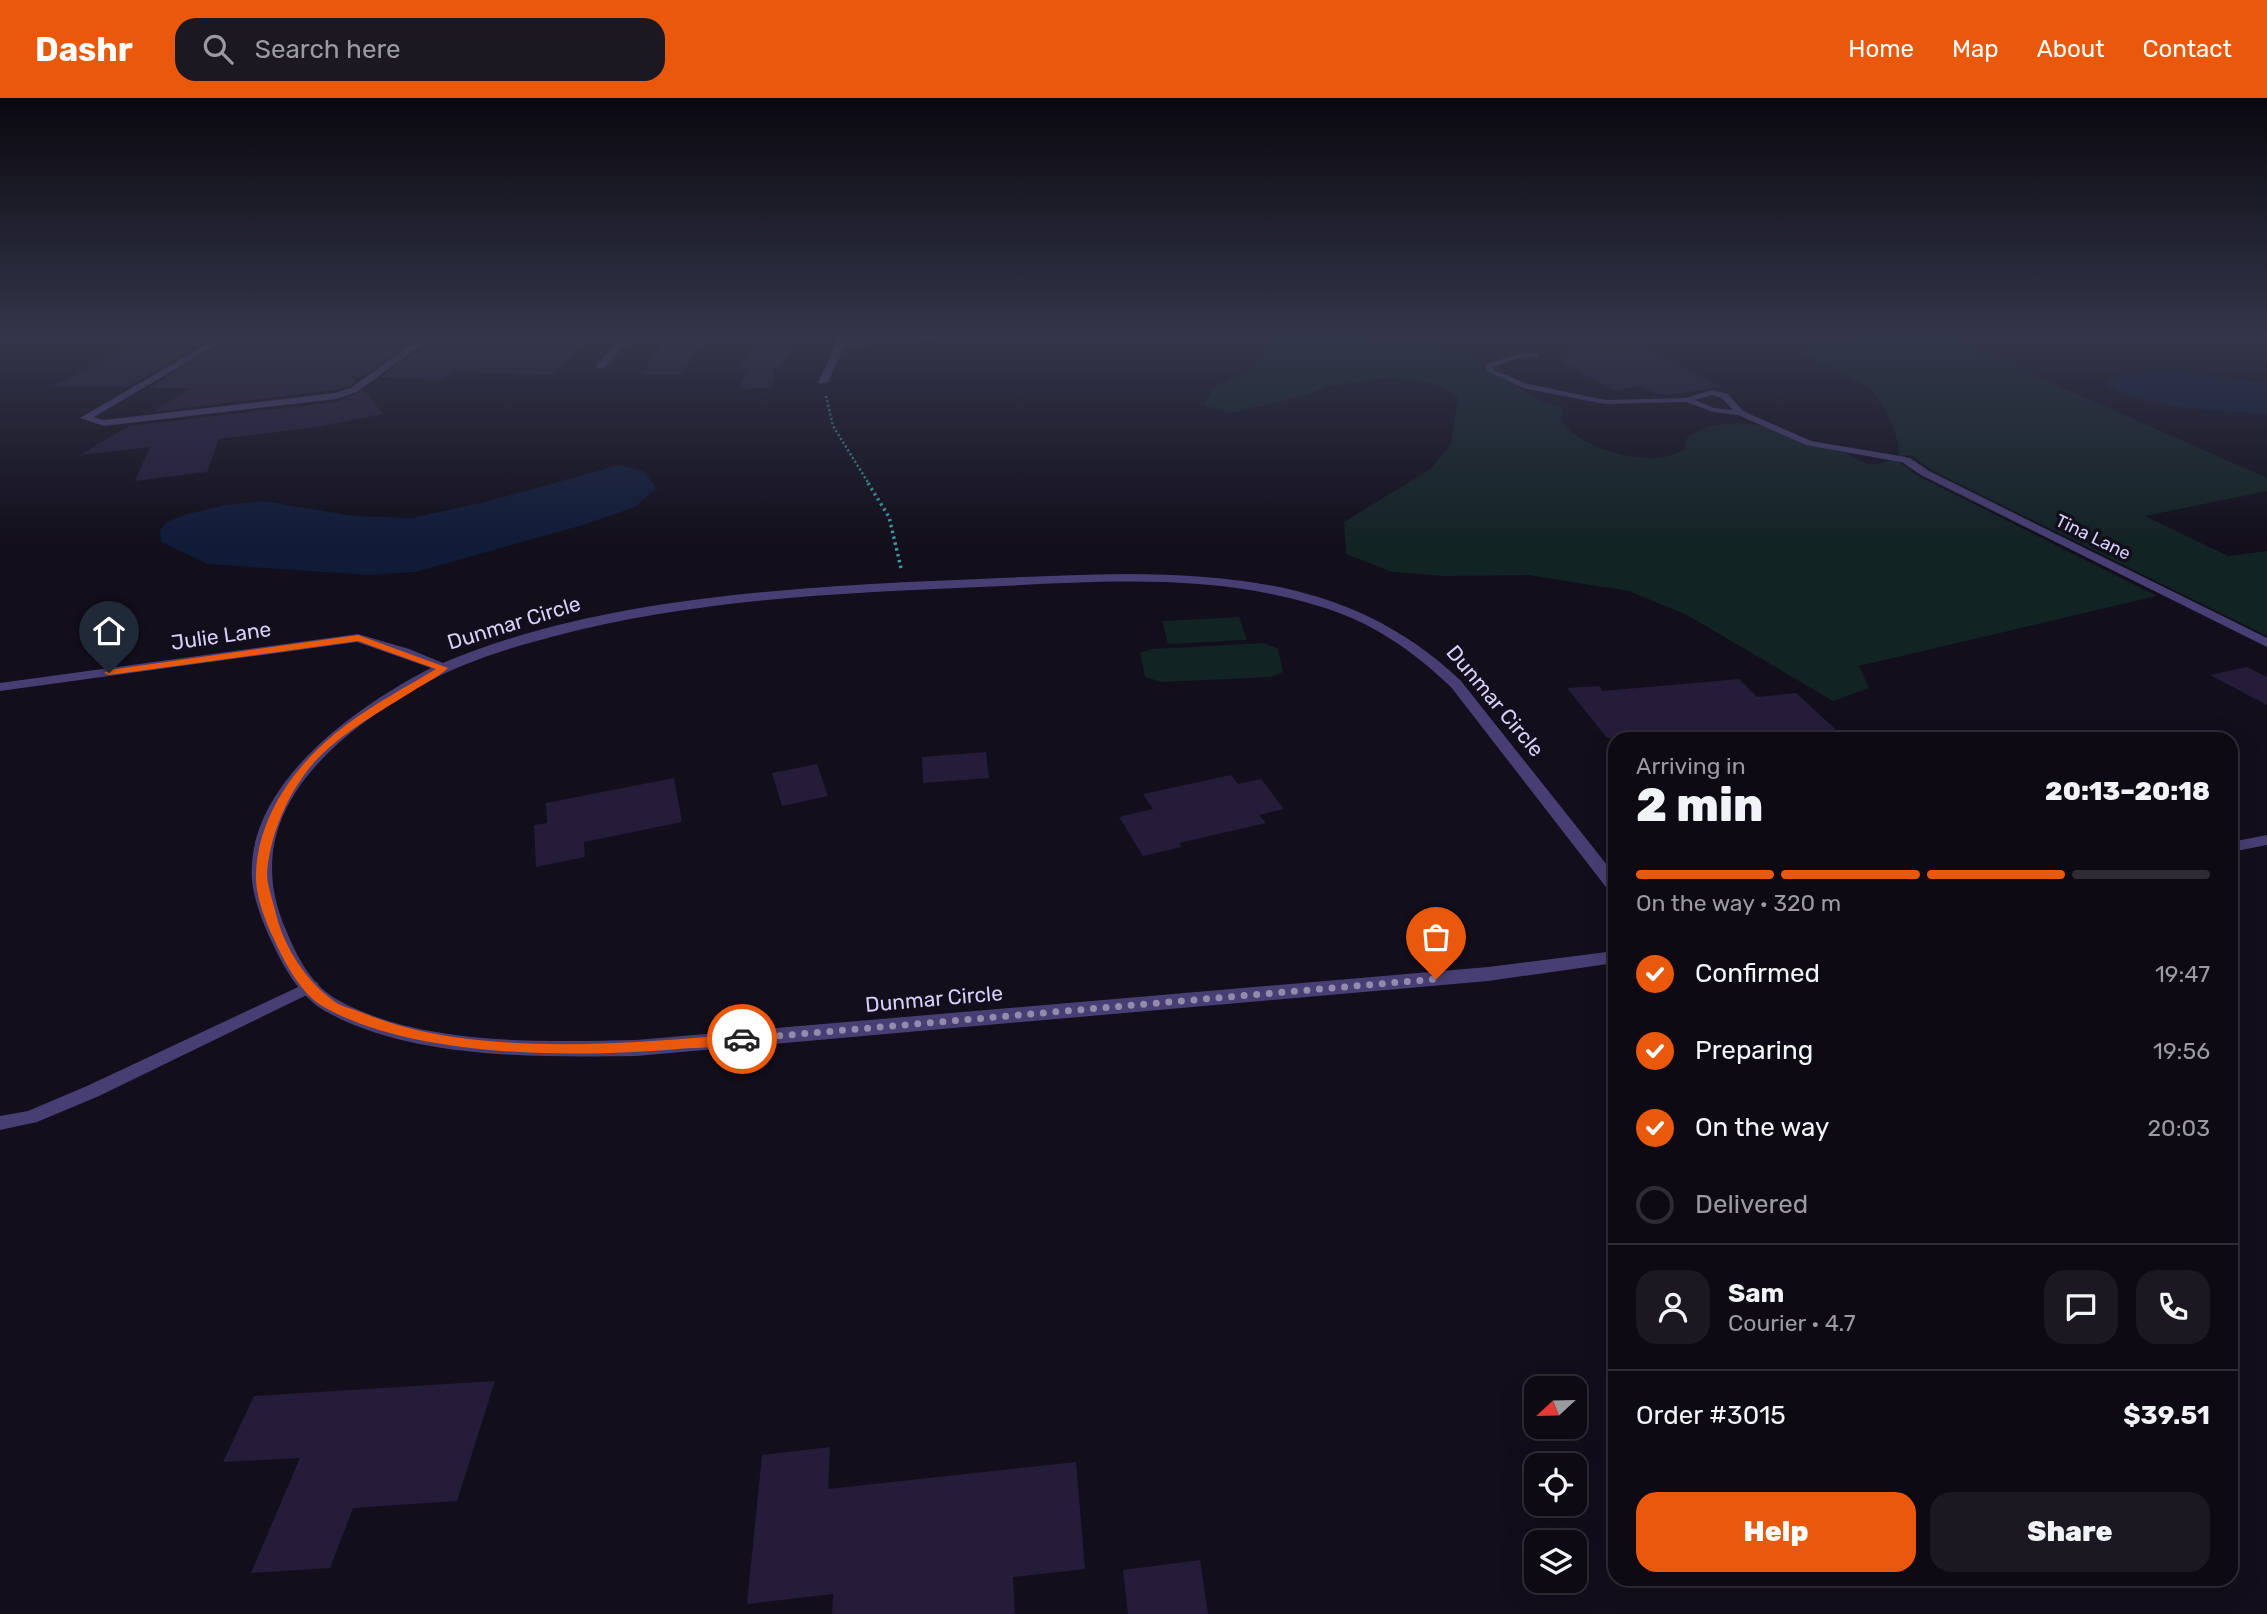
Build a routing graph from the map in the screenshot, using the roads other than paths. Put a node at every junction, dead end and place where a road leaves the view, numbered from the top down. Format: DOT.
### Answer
graph roads {
  1 [pos="108,405"];
  2 [pos="261,405"];
  3 [pos="1699,405"];
  4 [pos="1733,405"];
  5 [pos="1740,412"];
  6 [pos="1906,460"];
  7 [pos="2267,643"];
  8 [pos="443,668"];
  9 [pos="0,687"];
  10 [pos="2267,840"];
  11 [pos="2238,846"];
  12 [pos="1608,878"];
  13 [pos="1608,958"];
  14 [pos="311,986"];
  15 [pos="0,1124"];
  1 -- 2 [label="street"];
  3 -- 5 [label="lane"];
  4 -- 5 [label="lane"];
  5 -- 6 [label="lane"];
  6 -- 7 [label="street, Tina Lane"];
  8 -- 9 [label="street, Julie Lane"];
  8 -- 12 [label="street, Dunmar Circle"];
  8 -- 14 [label="street, Dunmar Circle"];
  10 -- 11 [label="street"];
  13 -- 14 [label="street, Dunmar Circle"];
  14 -- 15 [label="lane"];
}
